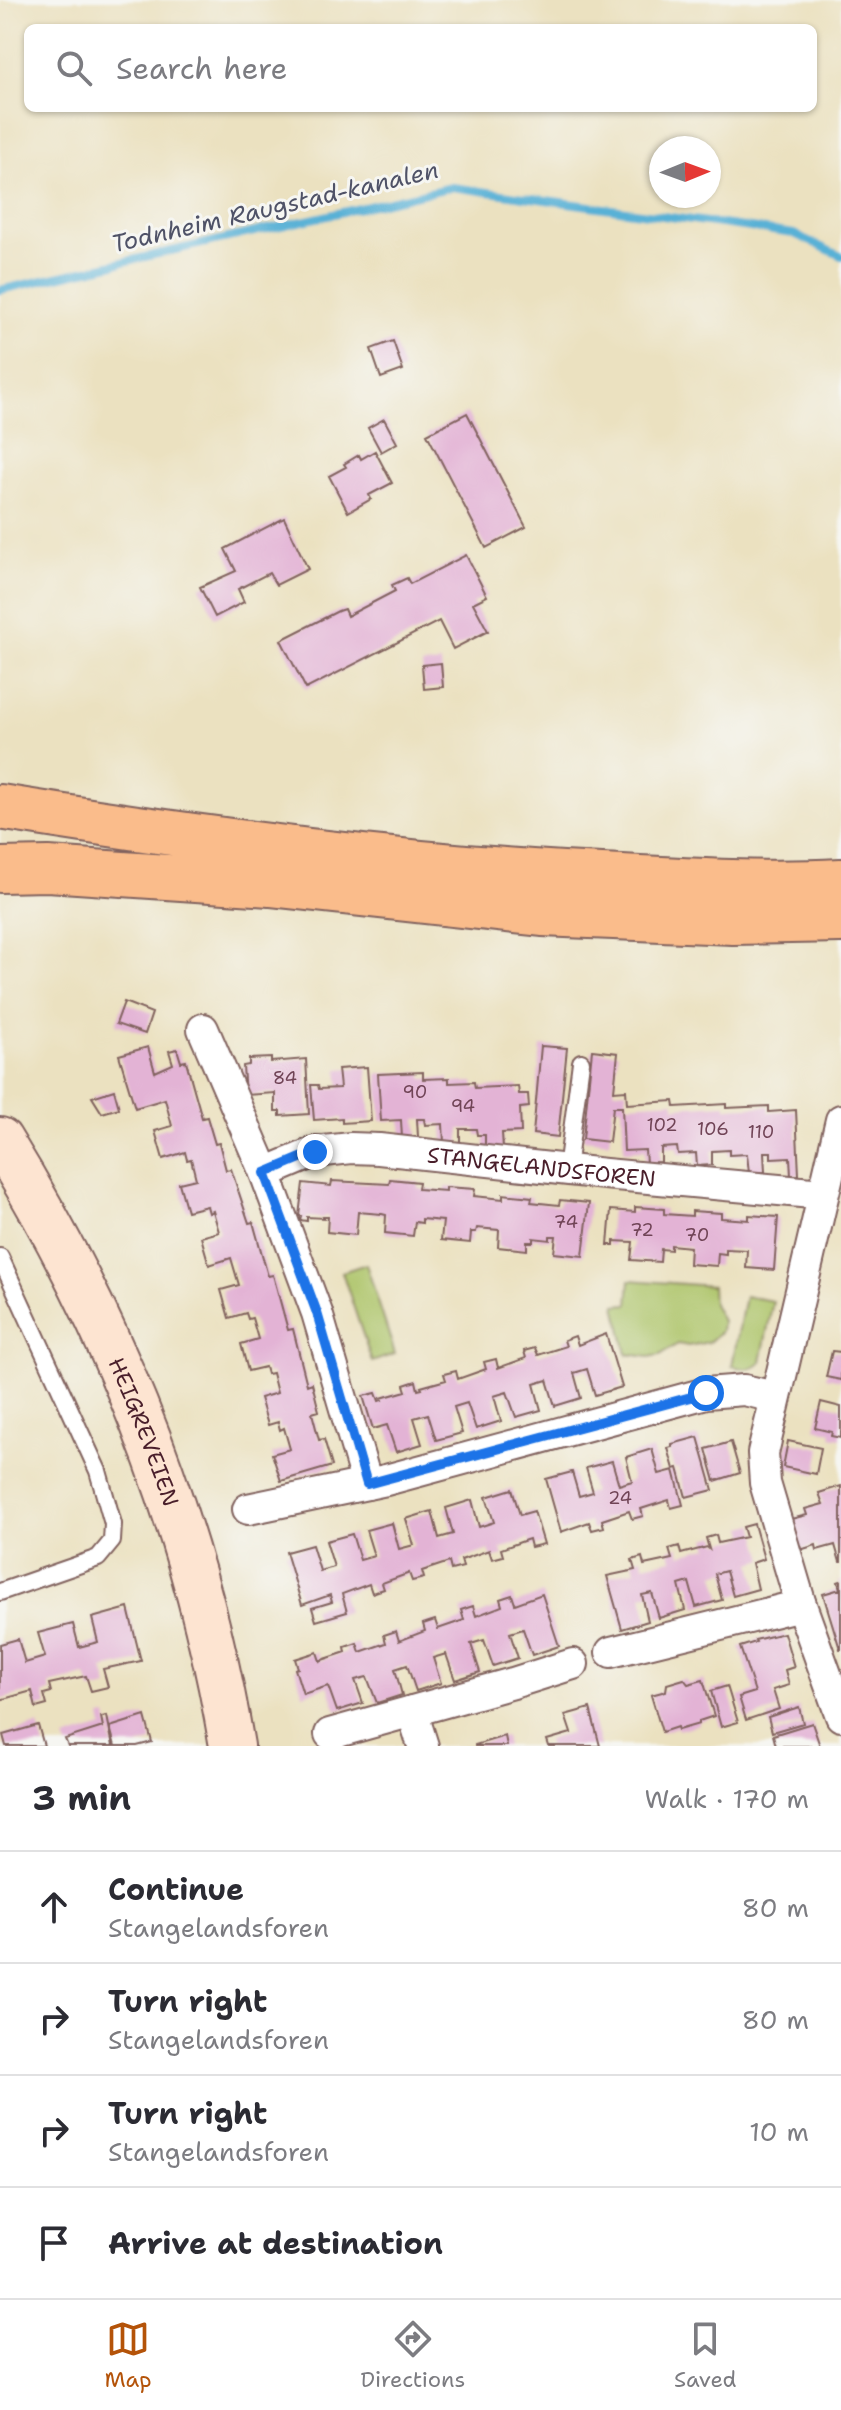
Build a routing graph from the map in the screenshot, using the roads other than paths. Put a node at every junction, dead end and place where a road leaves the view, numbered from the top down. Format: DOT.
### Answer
graph roads {
  1 [pos="0,807"];
  2 [pos="0,870"];
  3 [pos="841,881"];
  4 [pos="841,920"];
  5 [pos="203,1029"];
  6 [pos="581,1062"];
  7 [pos="841,1120"];
  8 [pos="0,1140"];
  9 [pos="567,1169"];
  10 [pos="265,1173"];
  11 [pos="823,1194"];
  12 [pos="0,1257"];
  13 [pos="775,1397"];
  14 [pos="367,1484"];
  15 [pos="248,1509"];
  16 [pos="0,1592"];
  17 [pos="801,1605"];
  18 [pos="611,1652"];
  19 [pos="573,1664"];
  20 [pos="412,1711"];
  21 [pos="841,1716"];
  22 [pos="330,1734"];
  23 [pos="232,1746"];
  24 [pos="423,1746"];
  1 -- 3 [label="highway"];
  2 -- 4 [label="highway"];
  5 -- 10 [label="street"];
  6 -- 9 [label="lane"];
  7 -- 11 [label="street"];
  8 -- 23 [label="main road, HEIGREVEIEN"];
  9 -- 10 [label="street, STANGELANDSFOREN"];
  9 -- 11 [label="street, STANGELANDSFOREN"];
  10 -- 14 [label="street"];
  11 -- 13 [label="street"];
  12 -- 16 [label="lane"];
  13 -- 14 [label="street"];
  13 -- 17 [label="street"];
  14 -- 15 [label="street"];
  17 -- 18 [label="street"];
  17 -- 21 [label="street"];
  19 -- 20 [label="street"];
  20 -- 22 [label="street"];
  20 -- 24 [label="street"];
}
